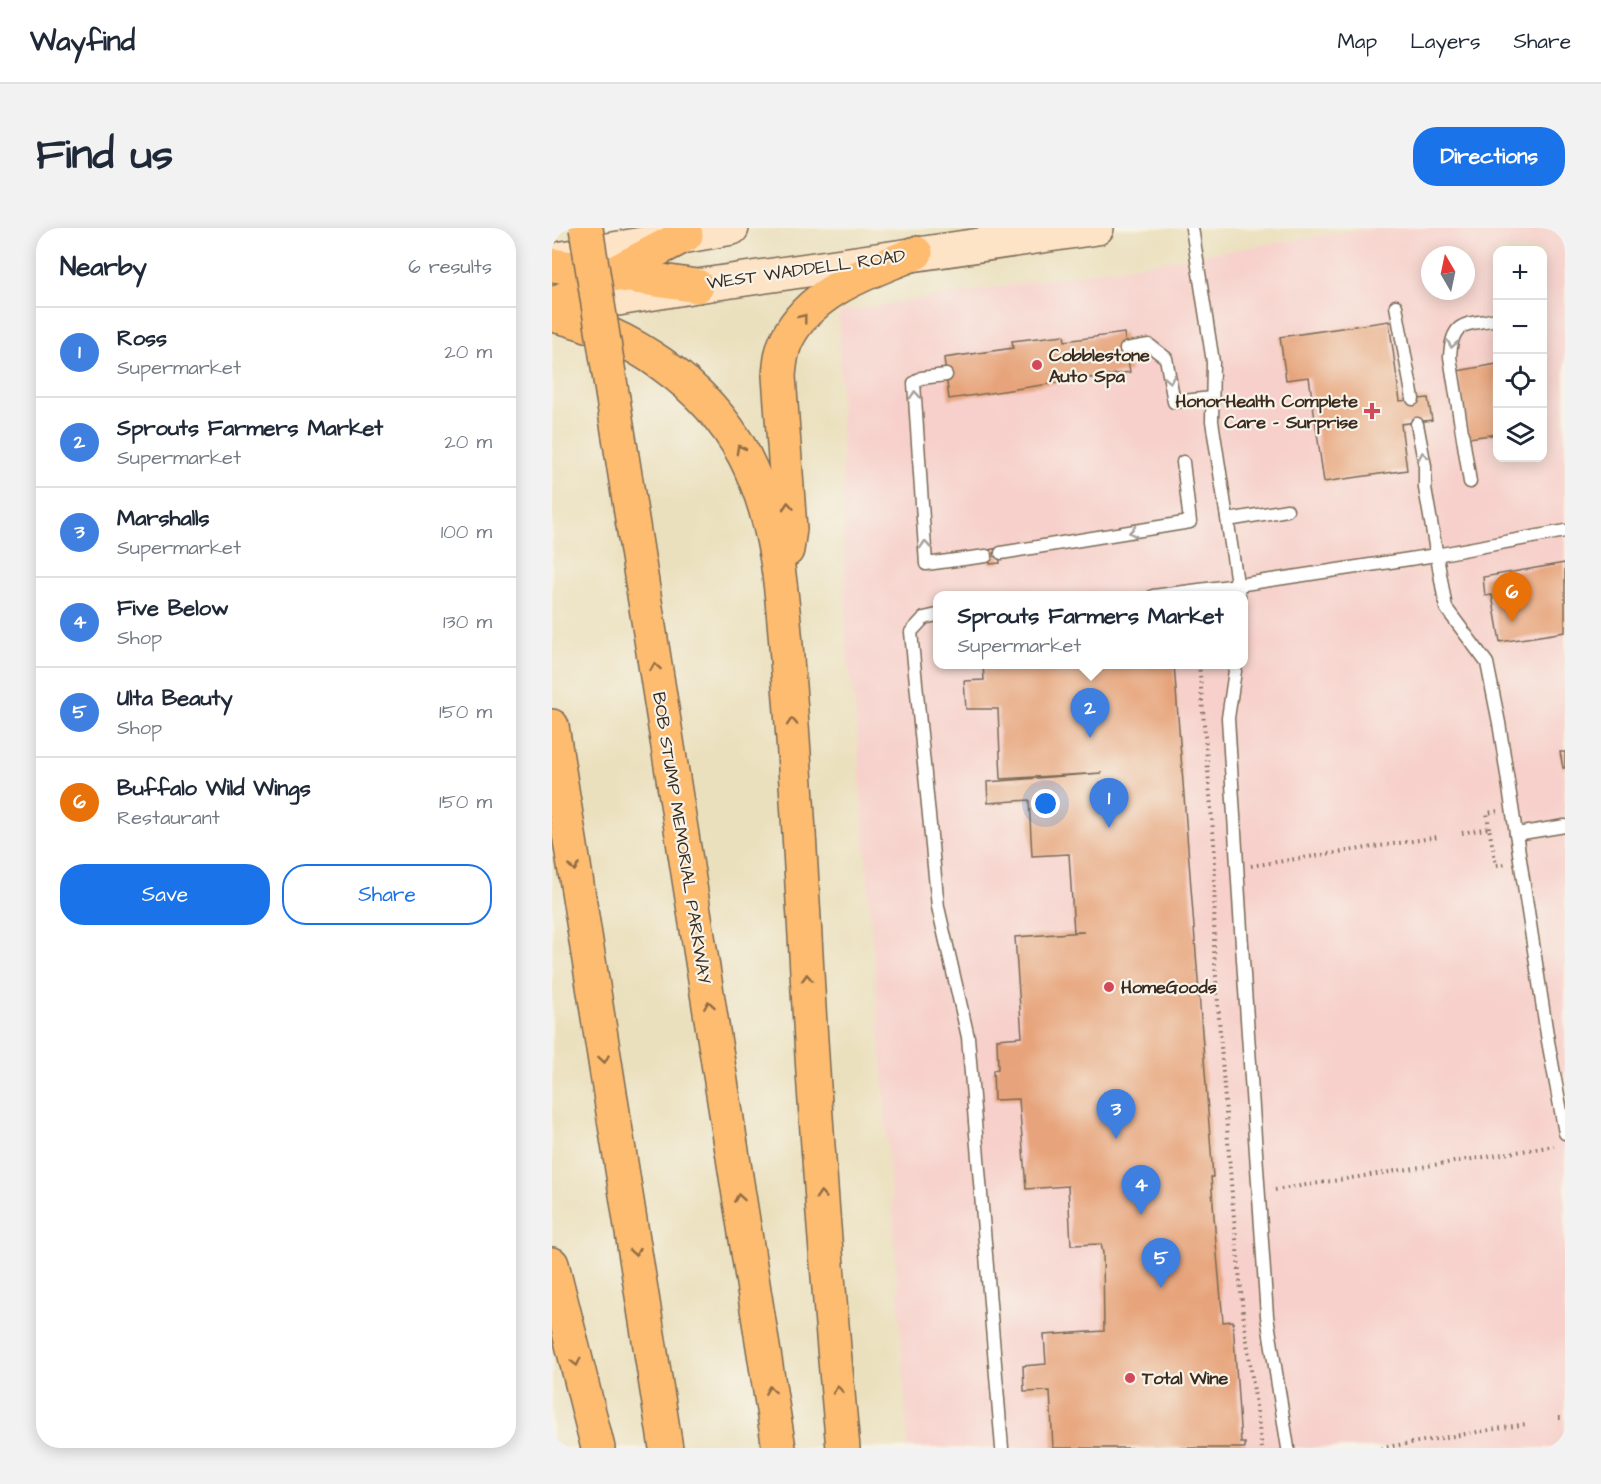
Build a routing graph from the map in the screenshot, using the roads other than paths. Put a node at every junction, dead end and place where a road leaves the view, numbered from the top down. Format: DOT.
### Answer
graph roads {
  1 [pos="586,228"];
  2 [pos="603,228"];
  3 [pos="732,228"];
  4 [pos="1097,228"];
  5 [pos="1192,228"];
  6 [pos="686,236"];
  7 [pos="916,253"];
  8 [pos="552,257"];
  9 [pos="552,264"];
  10 [pos="614,274"];
  11 [pos="697,286"];
  12 [pos="552,305"];
  13 [pos="1396,306"];
  14 [pos="552,310"];
  15 [pos="552,315"];
  16 [pos="1493,320"];
  17 [pos="1126,349"];
  18 [pos="946,375"];
  19 [pos="1212,398"];
  20 [pos="1413,399"];
  21 [pos="1418,424"];
  22 [pos="1183,462"];
  23 [pos="1470,482"];
  24 [pos="1287,510"];
  25 [pos="1228,520"];
  26 [pos="1565,531"];
  27 [pos="1001,553"];
  28 [pos="1436,555"];
  29 [pos="986,556"];
  30 [pos="781,585"];
  31 [pos="1239,590"];
  32 [pos="933,616"];
  33 [pos="1235,669"];
  34 [pos="552,726"];
  35 [pos="1565,826"];
  36 [pos="1516,834"];
  37 [pos="1565,1133"];
  38 [pos="552,1264"];
  39 [pos="598,1448"];
  40 [pos="666,1448"];
  41 [pos="779,1448"];
  42 [pos="843,1448"];
  43 [pos="1002,1448"];
  44 [pos="1288,1448"];
  41 -- 1 [label="highway, BOB STUMP MEMORIAL PARKWAY, one-way, bridge"];
  2 -- 8 [label="highway"];
  3 -- 6 [label="main road"];
  4 -- 7 [label="main road, WEST WADDELL ROAD"];
  5 -- 19 [label="lane"];
  6 -- 8 [label="main road"];
  6 -- 10 [label="highway"];
  7 -- 11 [label="main road, WEST WADDELL ROAD"];
  30 -- 7 [label="highway, one-way"];
  9 -- 10 [label="highway"];
  10 -- 11 [label="highway"];
  10 -- 12 [label="highway"];
  11 -- 14 [label="main road, WEST WADDELL ROAD"];
  13 -- 20 [label="lane"];
  30 -- 15 [label="highway, one-way"];
  16 -- 23 [label="lane, one-way"];
  17 -- 19 [label="lane, one-way"];
  29 -- 18 [label="lane, one-way"];
  19 -- 25 [label="lane"];
  28 -- 21 [label="lane, one-way"];
  22 -- 27 [label="lane, one-way"];
  24 -- 25 [label="lane"];
  25 -- 31 [label="lane"];
  26 -- 28 [label="lane"];
  28 -- 31 [label="lane"];
  28 -- 36 [label="lane"];
  42 -- 30 [label="highway, one-way"];
  32 -- 43 [label="lane"];
  33 -- 44 [label="lane"];
  34 -- 40 [label="highway, one-way"];
  35 -- 36 [label="lane"];
  36 -- 37 [label="lane"];
  38 -- 39 [label="highway, one-way"];
}
